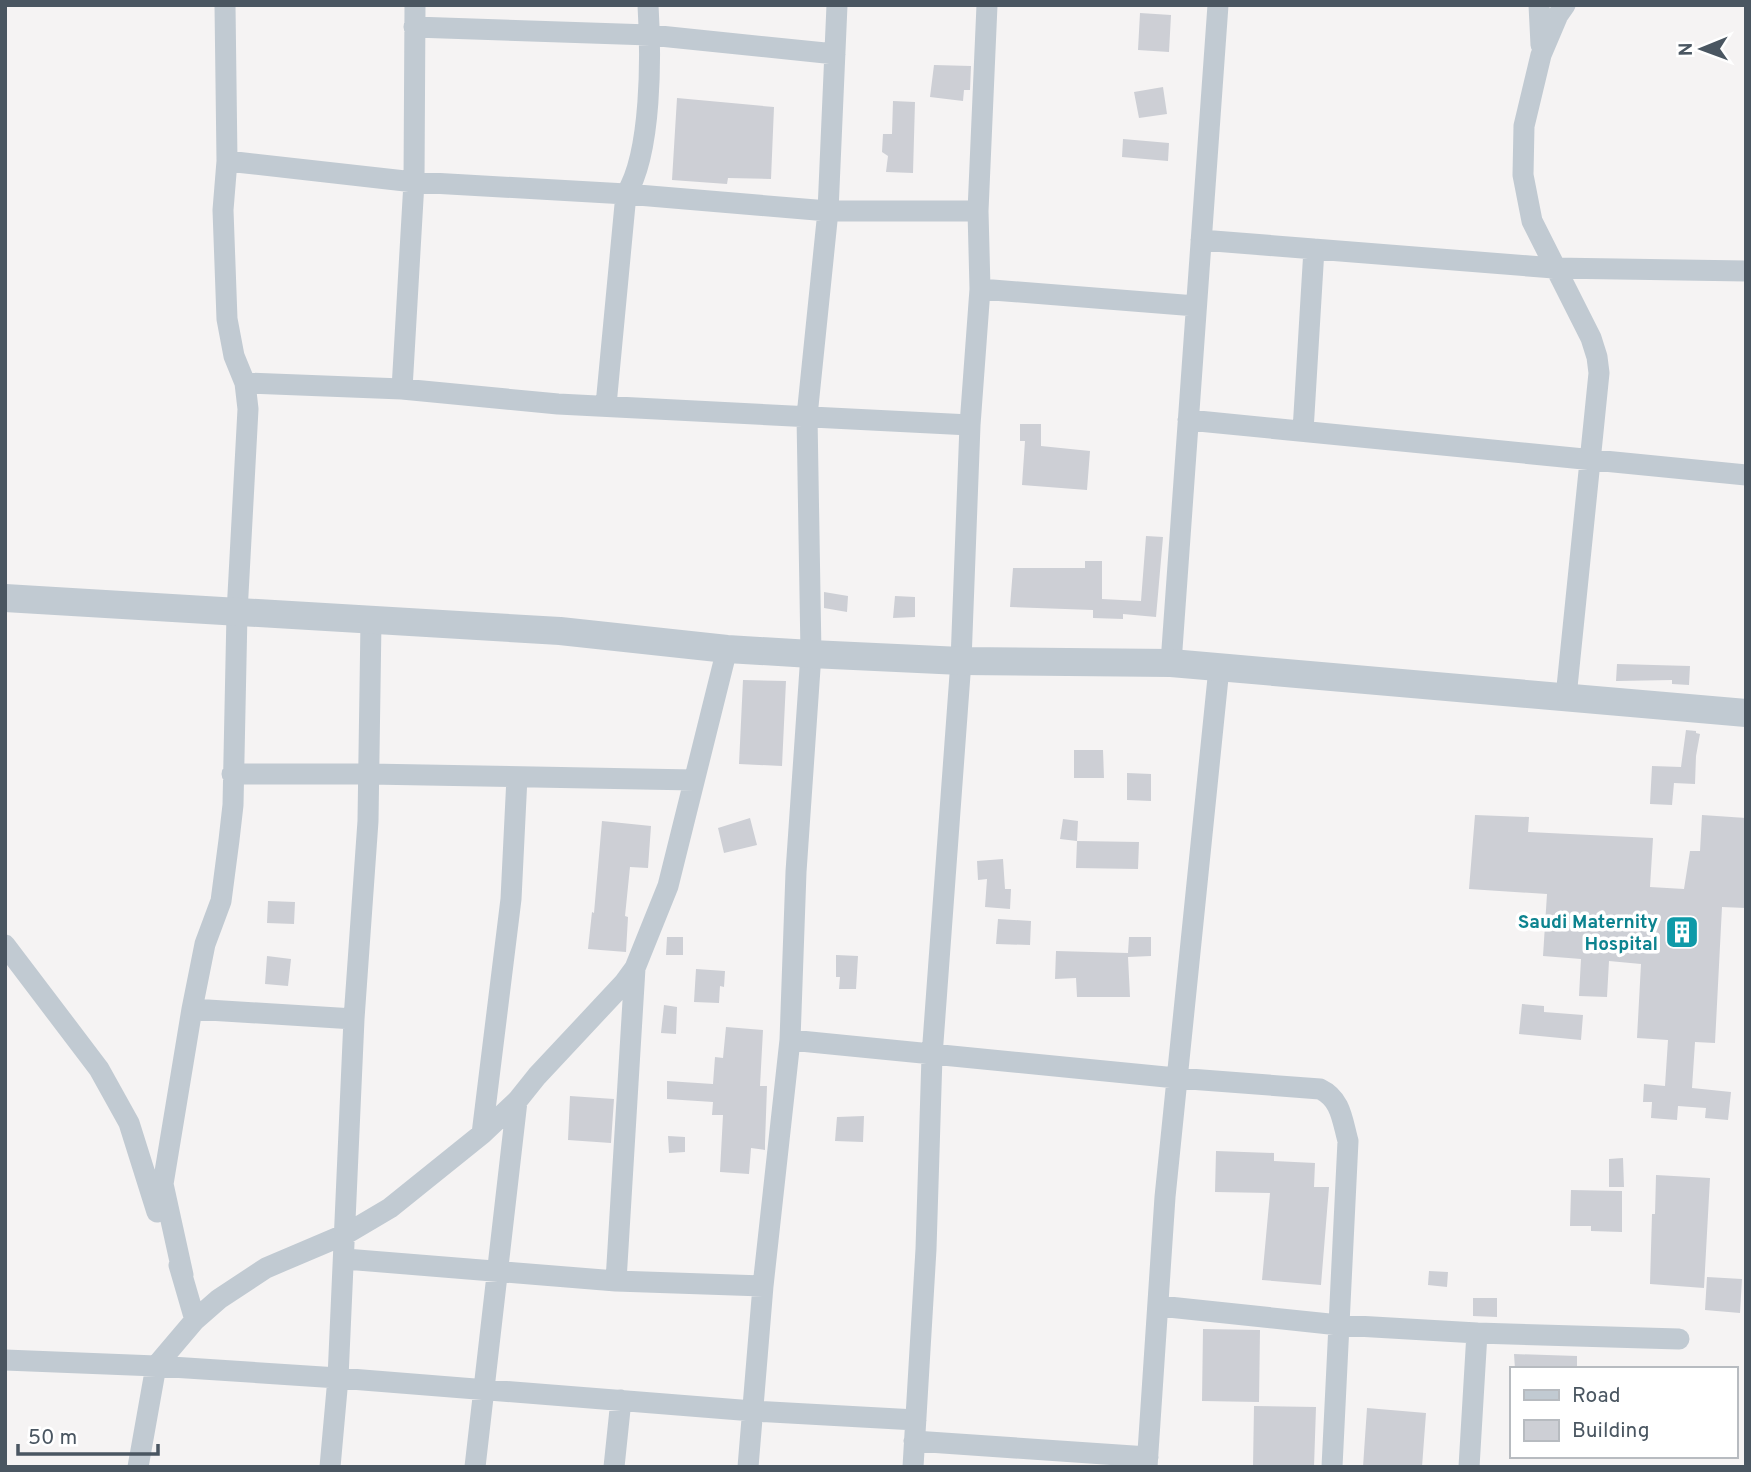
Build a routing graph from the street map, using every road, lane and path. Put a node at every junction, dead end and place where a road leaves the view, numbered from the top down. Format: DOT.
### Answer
graph roads {
  1 [pos="225,5"];
  2 [pos="415,5"];
  3 [pos="648,5"];
  4 [pos="837,5"];
  5 [pos="987,5"];
  6 [pos="1218,5"];
  7 [pos="1539,5"];
  8 [pos="1565,5"];
  9 [pos="414,27"];
  10 [pos="650,35"];
  11 [pos="835,54"];
  12 [pos="1541,55"];
  13 [pos="227,161"];
  14 [pos="414,182"];
  15 [pos="626,194"];
  16 [pos="828,211"];
  17 [pos="978,211"];
  18 [pos="1201,240"];
  19 [pos="1314,249"];
  20 [pos="1554,268"];
  21 [pos="1746,271"];
  22 [pos="979,289"];
  23 [pos="1196,306"];
  24 [pos="245,383"];
  25 [pos="402,389"];
  26 [pos="606,405"];
  27 [pos="807,416"];
  28 [pos="1188,420"];
  29 [pos="970,425"];
  30 [pos="1303,431"];
  31 [pos="1590,460"];
  32 [pos="1746,475"];
  33 [pos="5,598"];
  34 [pos="237,613"];
  35 [pos="370,621"];
  36 [pos="727,649"];
  37 [pos="811,654"];
  38 [pos="961,661"];
  39 [pos="1171,663"];
  40 [pos="1219,667"];
  41 [pos="1566,697"];
  42 [pos="1746,713"];
  43 [pos="232,774"];
  44 [pos="369,774"];
  45 [pos="517,777"];
  46 [pos="694,780"];
  47 [pos="5,945"];
  48 [pos="635,968"];
  49 [pos="192,1009"];
  50 [pos="354,1019"];
  51 [pos="790,1040"];
  52 [pos="932,1056"];
  53 [pos="1176,1078"];
  54 [pos="517,1101"];
  55 [pos="482,1134"];
  56 [pos="346,1234"];
  57 [pos="345,1259"];
  58 [pos="498,1271"];
  59 [pos="183,1275"];
  60 [pos="616,1280"];
  61 [pos="763,1286"];
  62 [pos="1159,1306"];
  63 [pos="195,1320"];
  64 [pos="1339,1325"];
  65 [pos="1477,1333"];
  66 [pos="1679,1339"];
  67 [pos="5,1360"];
  68 [pos="156,1366"];
  69 [pos="338,1378"];
  70 [pos="485,1388"];
  71 [pos="621,1400"];
  72 [pos="753,1411"];
  73 [pos="915,1431"];
  74 [pos="1147,1462"];
  75 [pos="138,1467"];
  76 [pos="330,1467"];
  77 [pos="475,1467"];
  78 [pos="614,1467"];
  79 [pos="748,1467"];
  80 [pos="913,1467"];
  81 [pos="1332,1467"];
  82 [pos="1469,1467"];
  1 -- 13 [label="street"];
  2 -- 9 [label="street"];
  3 -- 10 [label="street"];
  4 -- 11 [label="street"];
  5 -- 17 [label="street"];
  6 -- 18 [label="street"];
  7 -- 12 [label="street"];
  8 -- 12 [label="street"];
  9 -- 10 [label="street"];
  9 -- 14 [label="street"];
  10 -- 11 [label="street"];
  10 -- 15 [label="street"];
  11 -- 16 [label="street"];
  12 -- 20 [label="street"];
  13 -- 14 [label="street"];
  13 -- 24 [label="street"];
  14 -- 15 [label="street"];
  14 -- 25 [label="street"];
  15 -- 16 [label="street"];
  15 -- 26 [label="street"];
  16 -- 17 [label="street"];
  16 -- 27 [label="street"];
  17 -- 22 [label="street"];
  18 -- 19 [label="street"];
  18 -- 23 [label="street"];
  19 -- 20 [label="street"];
  19 -- 30 [label="street"];
  20 -- 21 [label="street"];
  20 -- 31 [label="street"];
  22 -- 23 [label="street"];
  22 -- 29 [label="street"];
  23 -- 28 [label="street"];
  24 -- 25 [label="street"];
  24 -- 34 [label="street"];
  25 -- 26 [label="street"];
  26 -- 27 [label="street"];
  27 -- 29 [label="street"];
  27 -- 37 [label="street"];
  28 -- 30 [label="street"];
  28 -- 39 [label="street"];
  29 -- 38 [label="street"];
  30 -- 31 [label="street"];
  31 -- 32 [label="street"];
  31 -- 41 [label="street"];
  33 -- 34 [label="street"];
  34 -- 35 [label="street"];
  34 -- 43 [label="street"];
  35 -- 36 [label="street"];
  35 -- 44 [label="street"];
  36 -- 37 [label="street"];
  36 -- 46 [label="street"];
  37 -- 38 [label="street"];
  37 -- 51 [label="street"];
  38 -- 39 [label="street"];
  38 -- 52 [label="street"];
  39 -- 40 [label="street"];
  40 -- 41 [label="street"];
  40 -- 53 [label="street"];
  41 -- 42 [label="street"];
  43 -- 44 [label="street"];
  43 -- 49 [label="street"];
  44 -- 45 [label="street"];
  44 -- 50 [label="street"];
  45 -- 46 [label="street"];
  45 -- 55 [label="street"];
  46 -- 48 [label="street"];
  47 -- 59 [label="street"];
  48 -- 54 [label="street"];
  48 -- 60 [label="street"];
  49 -- 50 [label="street"];
  49 -- 59 [label="street"];
  50 -- 56 [label="street"];
  51 -- 52 [label="street"];
  51 -- 61 [label="street"];
  52 -- 53 [label="street"];
  52 -- 73 [label="street"];
  53 -- 62 [label="street"];
  53 -- 64 [label="street"];
  54 -- 55 [label="street"];
  54 -- 58 [label="street"];
  55 -- 56 [label="street"];
  56 -- 57 [label="street"];
  56 -- 63 [label="street"];
  57 -- 58 [label="street"];
  57 -- 69 [label="street"];
  58 -- 60 [label="street"];
  58 -- 70 [label="street"];
  59 -- 63 [label="street"];
  60 -- 61 [label="street"];
  61 -- 72 [label="street"];
  62 -- 64 [label="street"];
  62 -- 74 [label="street"];
  63 -- 68 [label="street"];
  64 -- 65 [label="street"];
  64 -- 81 [label="street"];
  65 -- 66 [label="street"];
  65 -- 82 [label="street"];
  67 -- 68 [label="street"];
  68 -- 69 [label="street"];
  68 -- 75 [label="street"];
  69 -- 70 [label="street"];
  69 -- 76 [label="street"];
  70 -- 71 [label="street"];
  70 -- 77 [label="street"];
  71 -- 72 [label="street"];
  71 -- 78 [label="street"];
  72 -- 73 [label="street"];
  72 -- 79 [label="street"];
  73 -- 74 [label="street"];
  73 -- 80 [label="street"];
}
